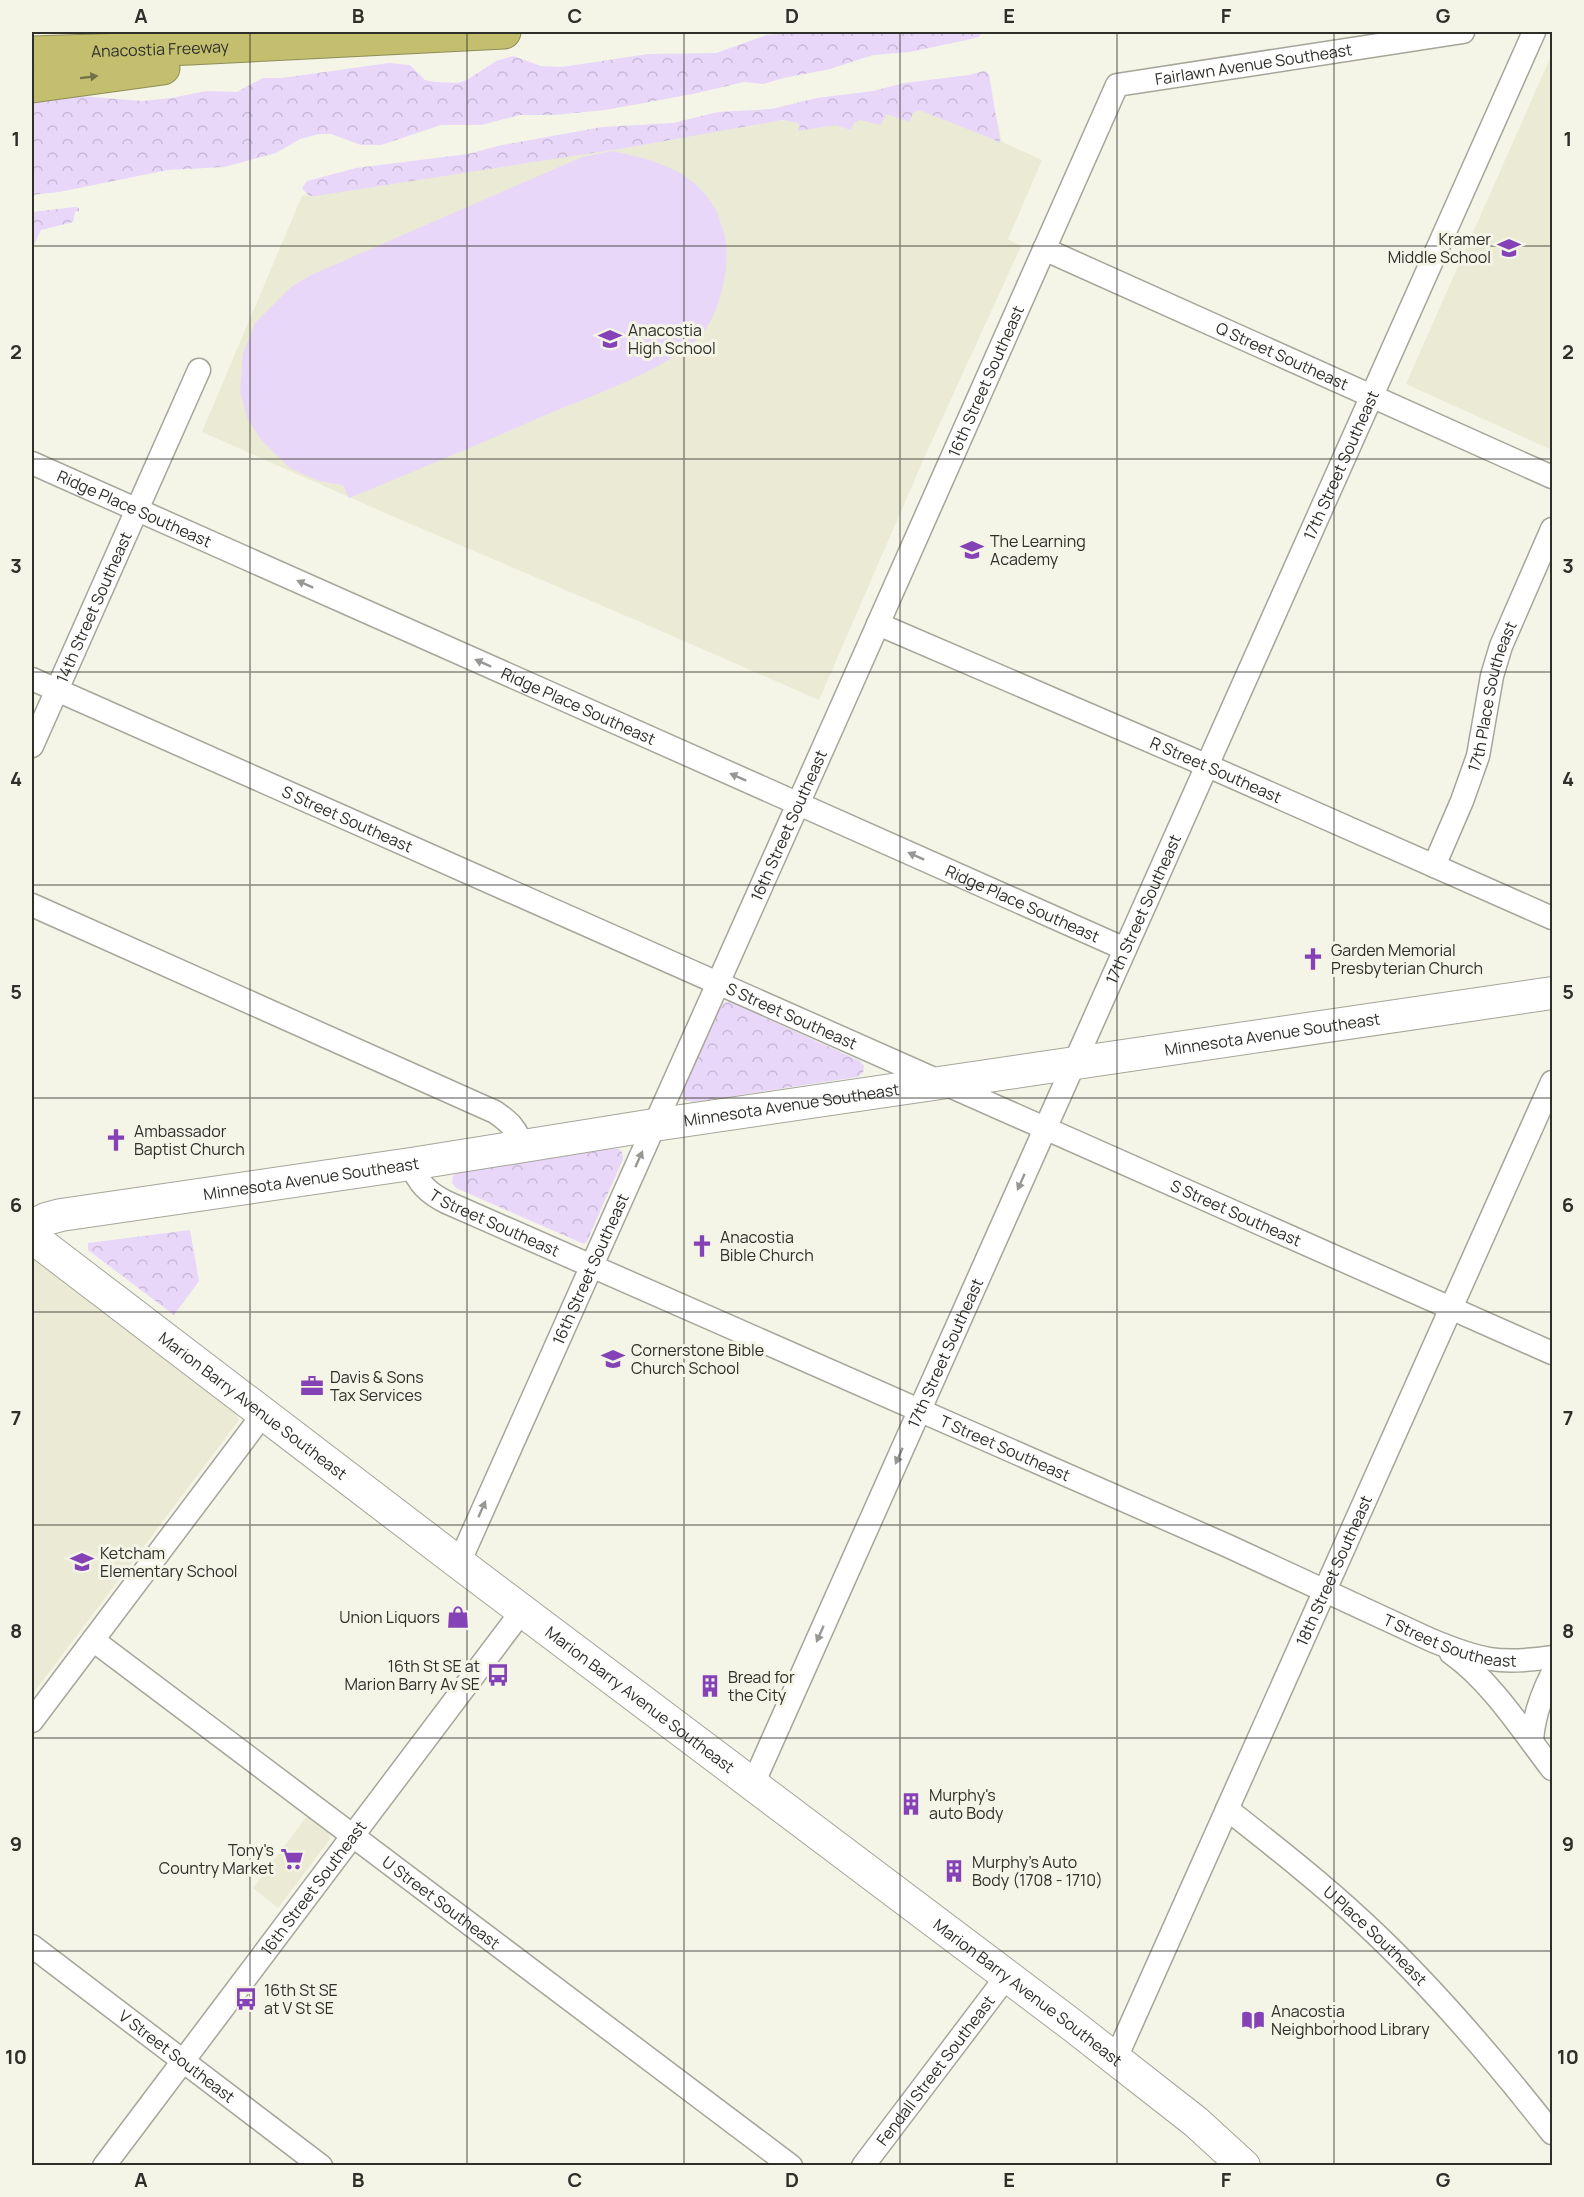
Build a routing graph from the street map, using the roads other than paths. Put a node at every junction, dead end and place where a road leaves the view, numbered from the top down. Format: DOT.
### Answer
graph roads {
  1 [pos="504,32"];
  2 [pos="1463,32"];
  3 [pos="1534,32"];
  4 [pos="400,38"];
  5 [pos="32,53"];
  6 [pos="1117,85"];
  7 [pos="32,86"];
  8 [pos="1044,249"];
  9 [pos="199,370"];
  10 [pos="1372,396"];
  11 [pos="32,463"];
  12 [pos="1552,477"];
  13 [pos="137,510"];
  14 [pos="1552,529"];
  15 [pos="878,624"];
  16 [pos="32,679"];
  17 [pos="56,690"];
  18 [pos="32,746"];
  19 [pos="1208,766"];
  20 [pos="798,804"];
  21 [pos="1434,866"];
  22 [pos="32,905"];
  23 [pos="1552,918"];
  24 [pos="1125,949"];
  25 [pos="717,983"];
  26 [pos="1552,993"];
  27 [pos="1074,1063"];
  28 [pos="940,1082"];
  29 [pos="1552,1082"];
  30 [pos="654,1125"];
  31 [pos="1045,1128"];
  32 [pos="521,1146"];
  33 [pos="411,1164"];
  34 [pos="32,1226"];
  35 [pos="32,1238"];
  36 [pos="591,1266"];
  37 [pos="1452,1308"];
  38 [pos="1552,1353"];
  39 [pos="919,1411"];
  40 [pos="264,1413"];
  41 [pos="459,1563"];
  42 [pos="1325,1591"];
  43 [pos="522,1611"];
  44 [pos="93,1640"];
  45 [pos="1431,1640"];
  46 [pos="1552,1657"];
  47 [pos="1552,1674"];
  48 [pos="32,1720"];
  49 [pos="1532,1742"];
  50 [pos="1552,1769"];
  51 [pos="753,1784"];
  52 [pos="1227,1809"];
  53 [pos="354,1836"];
  54 [pos="32,1946"];
  55 [pos="1007,1976"];
  56 [pos="1116,2058"];
  57 [pos="183,2059"];
  58 [pos="1552,2133"];
  59 [pos="104,2166"];
  60 [pos="321,2166"];
  61 [pos="791,2166"];
  62 [pos="863,2166"];
  63 [pos="1244,2166"];
  1 -- 4 [label="highway, Anacostia Freeway"];
  2 -- 6 [label="street, Fairlawn Avenue Southeast"];
  3 -- 10 [label="street, 17th Street Southeast"];
  4 -- 5 [label="highway, Anacostia Freeway"];
  7 -- 4 [label="highway, one-way"];
  6 -- 8 [label="street, 16th Street Southeast"];
  8 -- 10 [label="street, Q Street Southeast"];
  8 -- 15 [label="street, 16th Street Southeast"];
  9 -- 13 [label="street, 14th Street Southeast"];
  10 -- 12 [label="street, Q Street Southeast"];
  10 -- 19 [label="street, 17th Street Southeast"];
  11 -- 13 [label="street, Ridge Place Southeast"];
  13 -- 17 [label="street, 14th Street Southeast"];
  20 -- 13 [label="street, Ridge Place Southeast, one-way"];
  14 -- 21 [label="street, 17th Place Southeast"];
  15 -- 19 [label="street, R Street Southeast"];
  15 -- 20 [label="street, 16th Street Southeast"];
  16 -- 17 [label="street, S Street Southeast"];
  17 -- 18 [label="street, 14th Street Southeast"];
  17 -- 25 [label="street, S Street Southeast"];
  19 -- 21 [label="street, R Street Southeast"];
  19 -- 24 [label="street, 17th Street Southeast"];
  24 -- 20 [label="street, Ridge Place Southeast, one-way"];
  20 -- 25 [label="street, 16th Street Southeast"];
  21 -- 23 [label="street, R Street Southeast"];
  22 -- 32 [label="street"];
  24 -- 27 [label="street, 17th Street Southeast"];
  25 -- 28 [label="street, S Street Southeast"];
  25 -- 30 [label="street, 16th Street Southeast"];
  26 -- 27 [label="main road, Minnesota Avenue Southeast"];
  27 -- 28 [label="main road, Minnesota Avenue Southeast"];
  27 -- 31 [label="street, 17th Street Southeast"];
  28 -- 30 [label="main road, Minnesota Avenue Southeast"];
  28 -- 31 [label="street, S Street Southeast"];
  29 -- 37 [label="street, 18th Street Southeast"];
  30 -- 32 [label="main road, Minnesota Avenue Southeast"];
  36 -- 30 [label="street, 16th Street Southeast, one-way"];
  31 -- 37 [label="street, S Street Southeast"];
  31 -- 39 [label="street, 17th Street Southeast, one-way"];
  32 -- 33 [label="main road, Minnesota Avenue Southeast"];
  33 -- 34 [label="main road, Minnesota Avenue Southeast"];
  33 -- 36 [label="street, T Street Southeast"];
  35 -- 40 [label="main road, Marion Barry Avenue Southeast"];
  36 -- 39 [label="street, T Street Southeast"];
  41 -- 36 [label="street, 16th Street Southeast, one-way"];
  37 -- 38 [label="street, S Street Southeast"];
  37 -- 42 [label="street, 18th Street Southeast"];
  39 -- 42 [label="street, T Street Southeast"];
  39 -- 51 [label="street, 17th Street Southeast, one-way"];
  40 -- 41 [label="main road, Marion Barry Avenue Southeast"];
  40 -- 44 [label="street"];
  41 -- 43 [label="main road, Marion Barry Avenue Southeast"];
  42 -- 45 [label="street, T Street Southeast"];
  42 -- 52 [label="street, 18th Street Southeast"];
  43 -- 51 [label="main road, Marion Barry Avenue Southeast"];
  43 -- 53 [label="street, 16th Street Southeast"];
  44 -- 48 [label="street"];
  44 -- 53 [label="street, U Street Southeast"];
  45 -- 46 [label="street, T Street Southeast"];
  45 -- 49 [label="street"];
  47 -- 49 [label="street"];
  49 -- 50 [label="street"];
  51 -- 55 [label="main road, Marion Barry Avenue Southeast"];
  52 -- 56 [label="street, 18th Street Southeast"];
  52 -- 58 [label="street, U Place Southeast"];
  53 -- 57 [label="street, 16th Street Southeast"];
  53 -- 61 [label="street, U Street Southeast"];
  54 -- 57 [label="street, V Street Southeast"];
  55 -- 56 [label="main road, Marion Barry Avenue Southeast"];
  55 -- 62 [label="street, Fendall Street Southeast"];
  56 -- 63 [label="main road, Marion Barry Avenue Southeast"];
  57 -- 59 [label="street, 16th Street Southeast"];
  57 -- 60 [label="street, V Street Southeast"];
}
